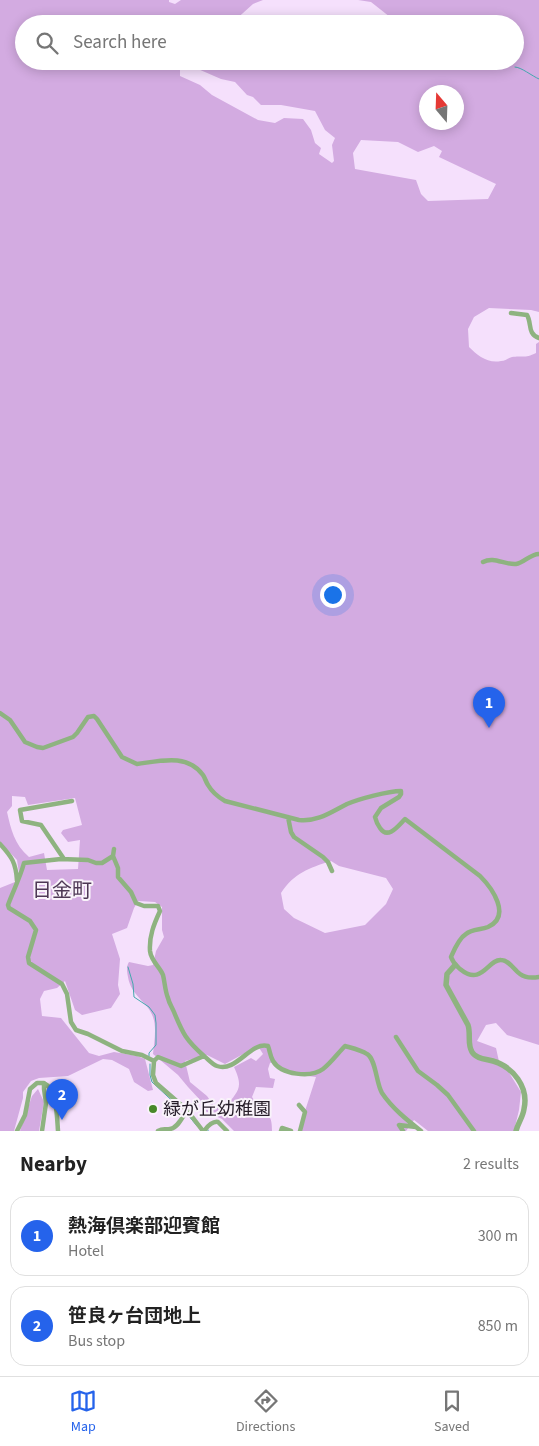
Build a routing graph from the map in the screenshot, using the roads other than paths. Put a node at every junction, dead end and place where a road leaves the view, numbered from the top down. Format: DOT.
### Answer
graph roads {
  1 [pos="511,313"];
  2 [pos="539,338"];
  3 [pos="539,554"];
  4 [pos="483,562"];
  5 [pos="0,713"];
  6 [pos="72,801"];
  7 [pos="288,817"];
  8 [pos="0,844"];
  9 [pos="114,849"];
  10 [pos="113,856"];
  11 [pos="64,860"];
  12 [pos="332,871"];
  13 [pos="17,881"];
  14 [pos="455,964"];
  15 [pos="539,978"];
  16 [pos="396,1037"];
  17 [pos="204,1056"];
  18 [pos="154,1061"];
  19 [pos="44,1083"];
  20 [pos="299,1105"];
  21 [pos="187,1110"];
  22 [pos="416,1127"];
  23 [pos="17,1131"];
  24 [pos="42,1131"];
  25 [pos="58,1131"];
  26 [pos="158,1131"];
  27 [pos="204,1131"];
  28 [pos="227,1131"];
  29 [pos="281,1131"];
  30 [pos="291,1131"];
  31 [pos="300,1131"];
  32 [pos="403,1131"];
  33 [pos="421,1131"];
  34 [pos="474,1131"];
  35 [pos="516,1131"];
  1 -- 2 [label="street"];
  3 -- 4 [label="street"];
  5 -- 7 [label="street"];
  6 -- 11 [label="street"];
  7 -- 12 [label="street"];
  7 -- 14 [label="street"];
  8 -- 13 [label="street"];
  9 -- 10 [label="street"];
  10 -- 11 [label="street"];
  10 -- 17 [label="street"];
  11 -- 13 [label="street"];
  13 -- 18 [label="street"];
  14 -- 15 [label="street"];
  14 -- 35 [label="street"];
  16 -- 34 [label="street"];
  17 -- 18 [label="street"];
  17 -- 22 [label="street"];
  18 -- 21 [label="street"];
  19 -- 23 [label="street"];
  19 -- 24 [label="street"];
  19 -- 25 [label="street"];
  20 -- 31 [label="street"];
  21 -- 26 [label="street"];
  21 -- 27 [label="street"];
  22 -- 32 [label="street"];
  22 -- 33 [label="street"];
  27 -- 28 [label="street"];
  29 -- 30 [label="street"];
}
